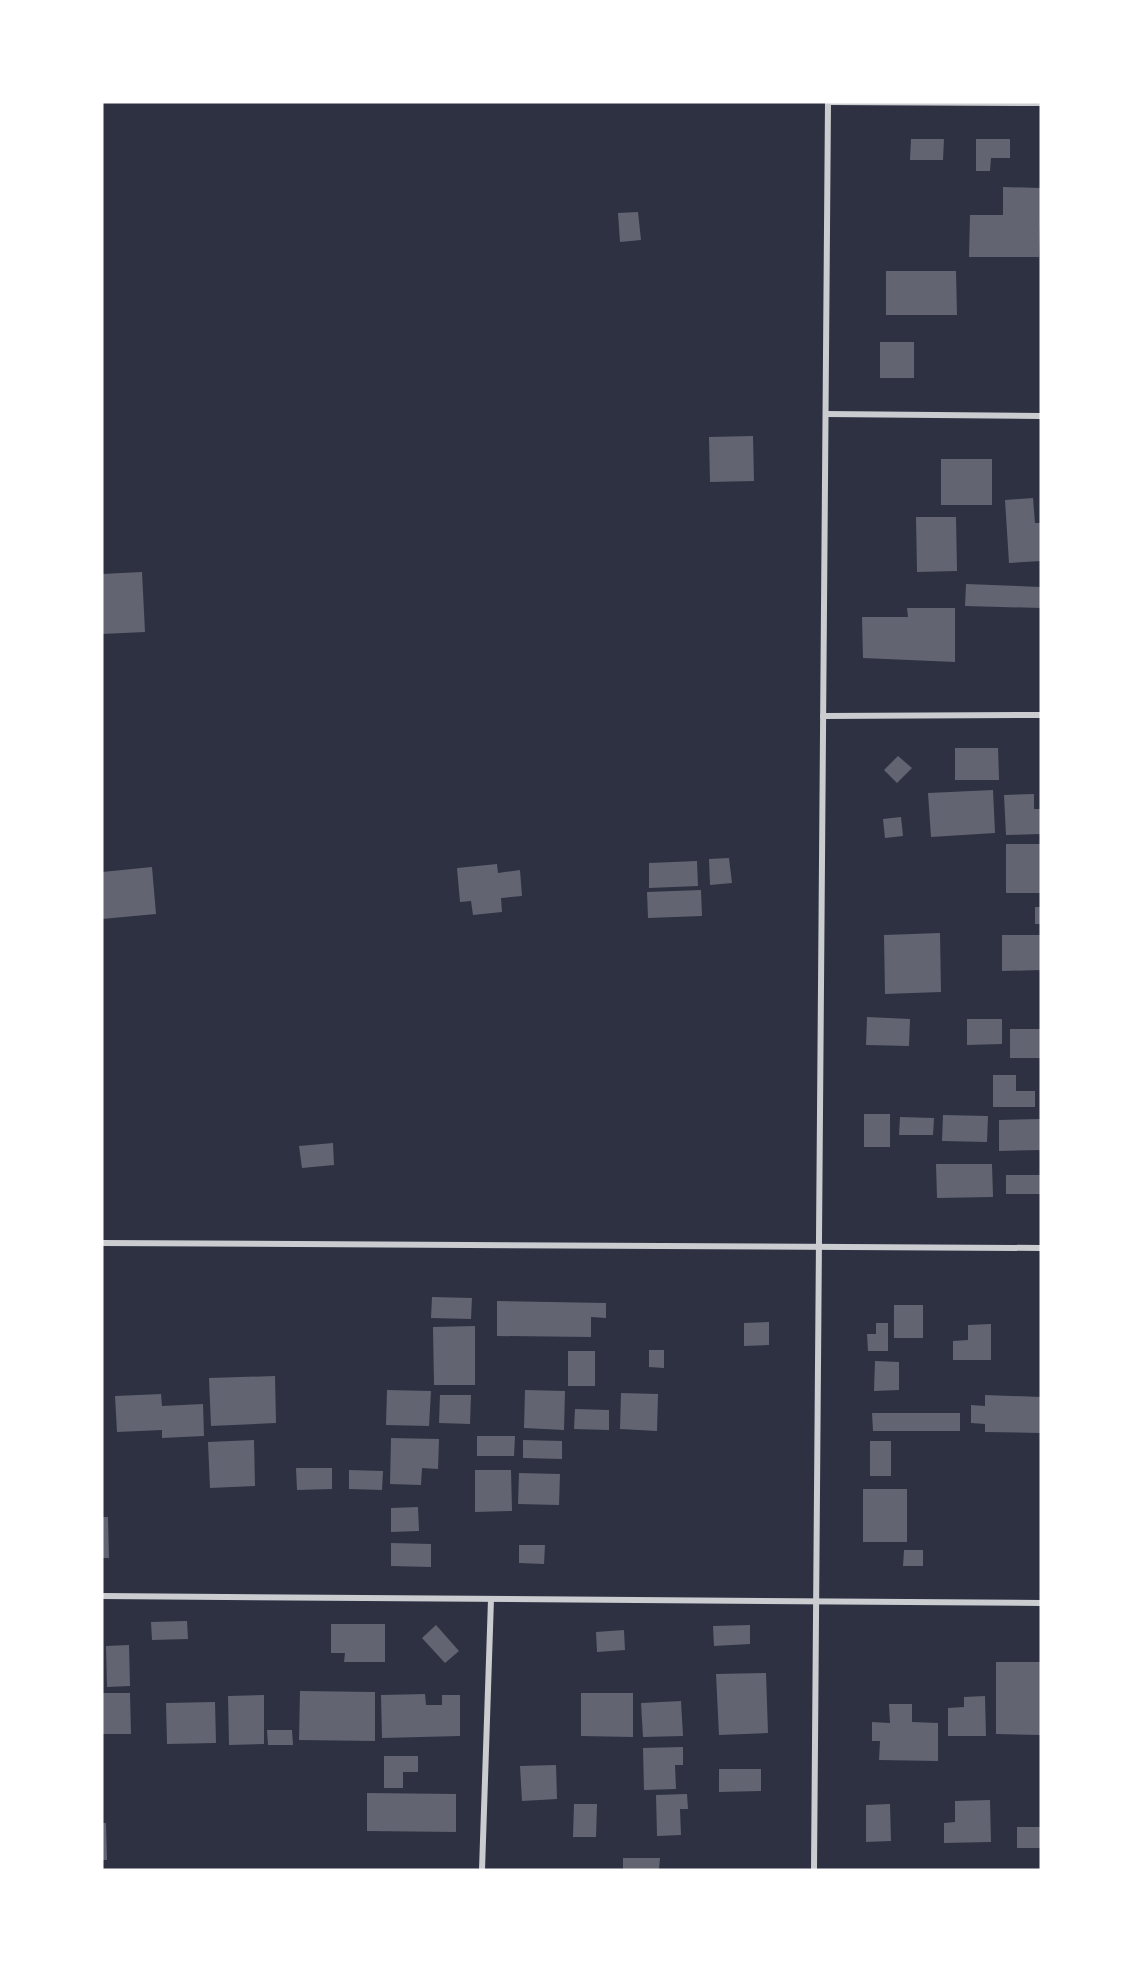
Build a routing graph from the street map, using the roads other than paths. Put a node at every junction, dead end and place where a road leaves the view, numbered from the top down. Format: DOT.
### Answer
graph roads {
  1 [pos="828,102"];
  2 [pos="1041,104"];
  3 [pos="826,414"];
  4 [pos="1041,416"];
  5 [pos="1041,715"];
  6 [pos="823,716"];
  7 [pos="102,1243"];
  8 [pos="819,1247"];
  9 [pos="1041,1248"];
  10 [pos="102,1596"];
  11 [pos="491,1599"];
  12 [pos="816,1601"];
  13 [pos="1041,1602"];
  14 [pos="482,1870"];
  15 [pos="814,1870"];
  1 -- 2 [label="street"];
  1 -- 3 [label="street"];
  3 -- 4 [label="street"];
  3 -- 6 [label="street"];
  5 -- 6 [label="street"];
  6 -- 8 [label="street"];
  7 -- 8 [label="street"];
  8 -- 9 [label="street"];
  8 -- 12 [label="street"];
  10 -- 11 [label="street"];
  11 -- 12 [label="street"];
  11 -- 14 [label="street"];
  12 -- 13 [label="street"];
  12 -- 15 [label="street"];
}
